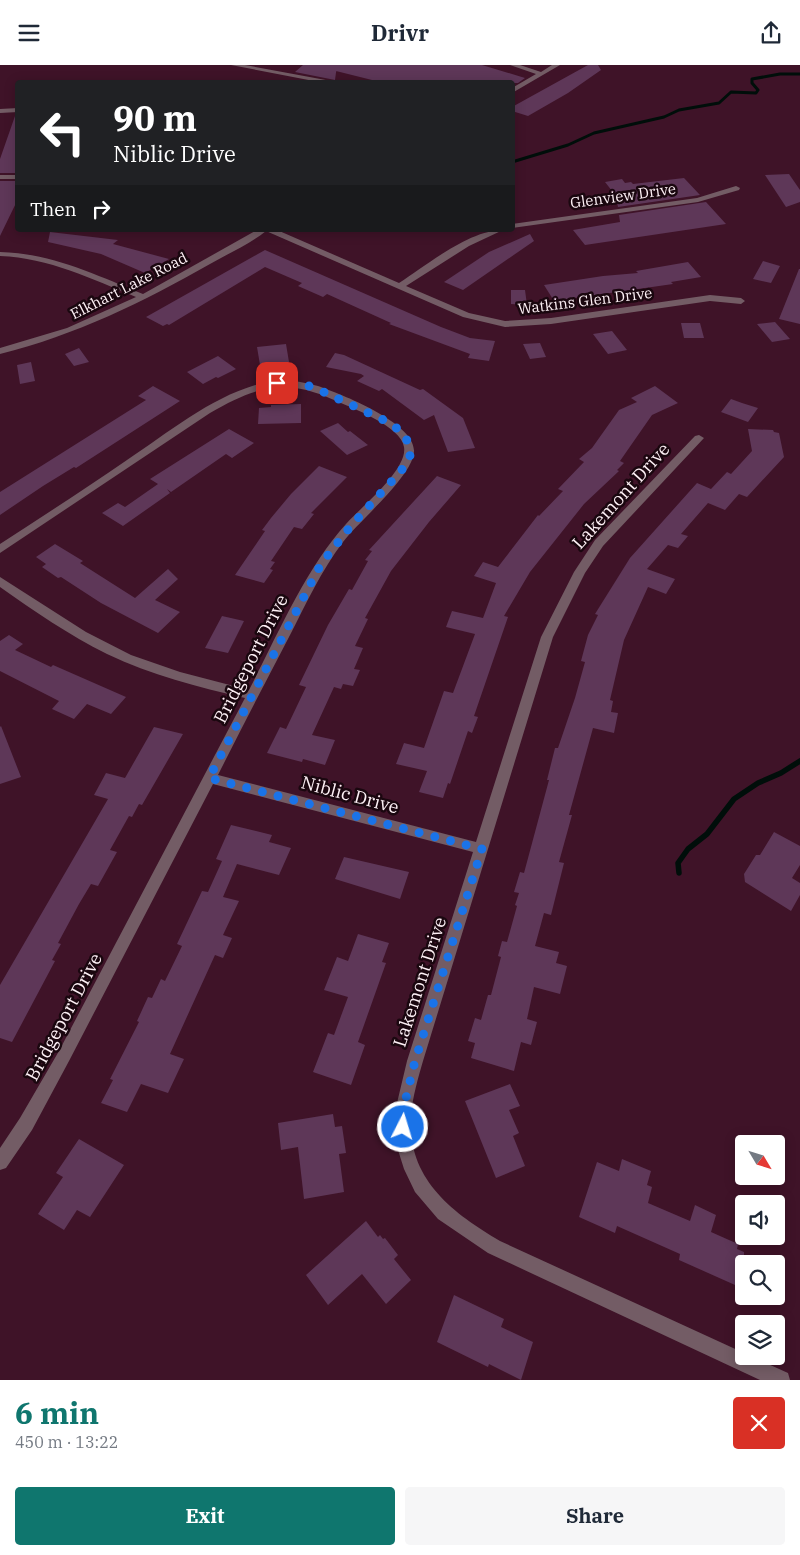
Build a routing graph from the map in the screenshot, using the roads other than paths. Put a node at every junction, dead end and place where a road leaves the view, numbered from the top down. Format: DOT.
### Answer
graph roads {
  1 [pos="234,65"];
  2 [pos="513,65"];
  3 [pos="557,65"];
  4 [pos="542,74"];
  5 [pos="322,80"];
  6 [pos="515,89"];
  7 [pos="15,110"];
  8 [pos="0,111"];
  9 [pos="0,177"];
  10 [pos="15,177"];
  11 [pos="736,187"];
  12 [pos="515,227"];
  13 [pos="259,232"];
  14 [pos="275,232"];
  15 [pos="493,232"];
  16 [pos="0,254"];
  17 [pos="400,286"];
  18 [pos="144,297"];
  19 [pos="741,301"];
  20 [pos="0,351"];
  21 [pos="699,438"];
  22 [pos="0,549"];
  23 [pos="0,581"];
  24 [pos="252,695"];
  25 [pos="209,778"];
  26 [pos="482,849"];
  27 [pos="0,1162"];
  28 [pos="781,1380"];
  1 -- 5 [label="street"];
  2 -- 4 [label="street"];
  3 -- 4 [label="street"];
  4 -- 6 [label="street"];
  7 -- 8 [label="street"];
  9 -- 10 [label="street"];
  11 -- 12 [label="street, Glenview Drive"];
  13 -- 18 [label="street, Elkhart Lake Road"];
  14 -- 17 [label="street, Watkins Glen Drive"];
  15 -- 17 [label="street"];
  16 -- 18 [label="street"];
  17 -- 19 [label="street, Watkins Glen Drive"];
  18 -- 20 [label="street, Elkhart Lake Road"];
  21 -- 26 [label="street, Lakemont Drive"];
  22 -- 24 [label="street, Bridgeport Drive"];
  23 -- 24 [label="street"];
  24 -- 25 [label="street, Bridgeport Drive"];
  25 -- 26 [label="street, Niblic Drive"];
  25 -- 27 [label="street, Bridgeport Drive"];
  26 -- 28 [label="street, Lakemont Drive"];
}
